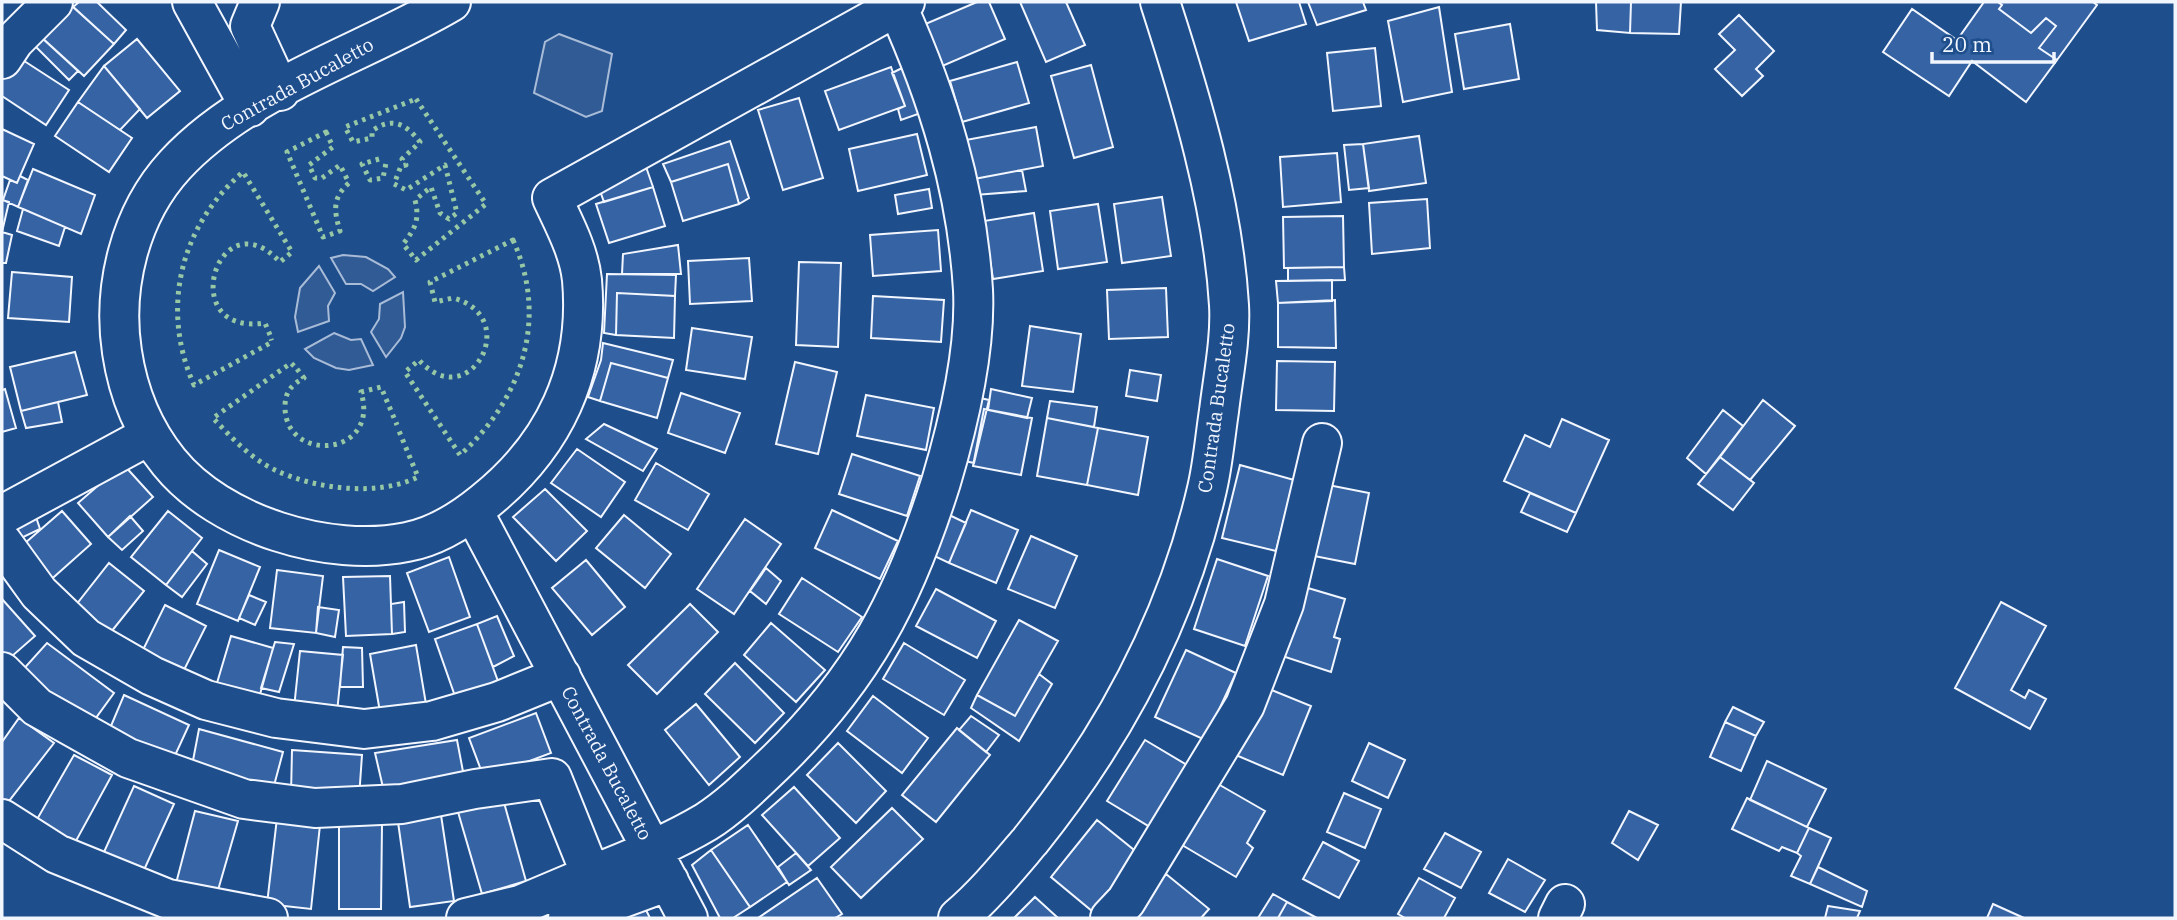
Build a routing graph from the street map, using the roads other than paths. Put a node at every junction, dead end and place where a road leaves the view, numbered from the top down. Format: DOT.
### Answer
graph roads {
  1 [pos="53,2"];
  2 [pos="192,2"];
  3 [pos="260,2"];
  4 [pos="451,2"];
  5 [pos="1160,2"];
  6 [pos="901,4"];
  7 [pos="2,59"];
  8 [pos="265,99"];
  9 [pos="150,435"];
  10 [pos="1322,443"];
  11 [pos="473,511"];
  12 [pos="2,515"];
  13 [pos="2,542"];
  14 [pos="2,672"];
  15 [pos="561,676"];
  16 [pos="2,819"];
  17 [pos="2,845"];
  18 [pos="660,866"];
  19 [pos="591,876"];
  20 [pos="154,918"];
  21 [pos="268,918"];
  22 [pos="466,918"];
  23 [pos="568,918"];
  24 [pos="688,918"];
  25 [pos="958,918"];
  26 [pos="1110,918"];
  1 -- 7 [label="street"];
  2 -- 8 [label="street"];
  3 -- 8 [label="street"];
  4 -- 8 [label="street, Contrada Bucaletto"];
  5 -- 25 [label="street, Contrada Bucaletto"];
  6 -- 11 [label="street, Contrada Bucaletto"];
  6 -- 18 [label="street"];
  8 -- 9 [label="street, Contrada Bucaletto"];
  9 -- 11 [label="street, Contrada Bucaletto"];
  9 -- 12 [label="street"];
  10 -- 26 [label="street"];
  11 -- 15 [label="street, Contrada Bucaletto"];
  13 -- 15 [label="street, Contrada Bucaletto"];
  14 -- 19 [label="street"];
  15 -- 18 [label="street, Contrada Bucaletto"];
  16 -- 21 [label="street"];
  17 -- 20 [label="street"];
  18 -- 19 [label="street, Contrada Bucaletto"];
  18 -- 23 [label="street"];
  18 -- 24 [label="street, Contrada Bucaletto"];
  19 -- 22 [label="street, Contrada Bucaletto"];
}
